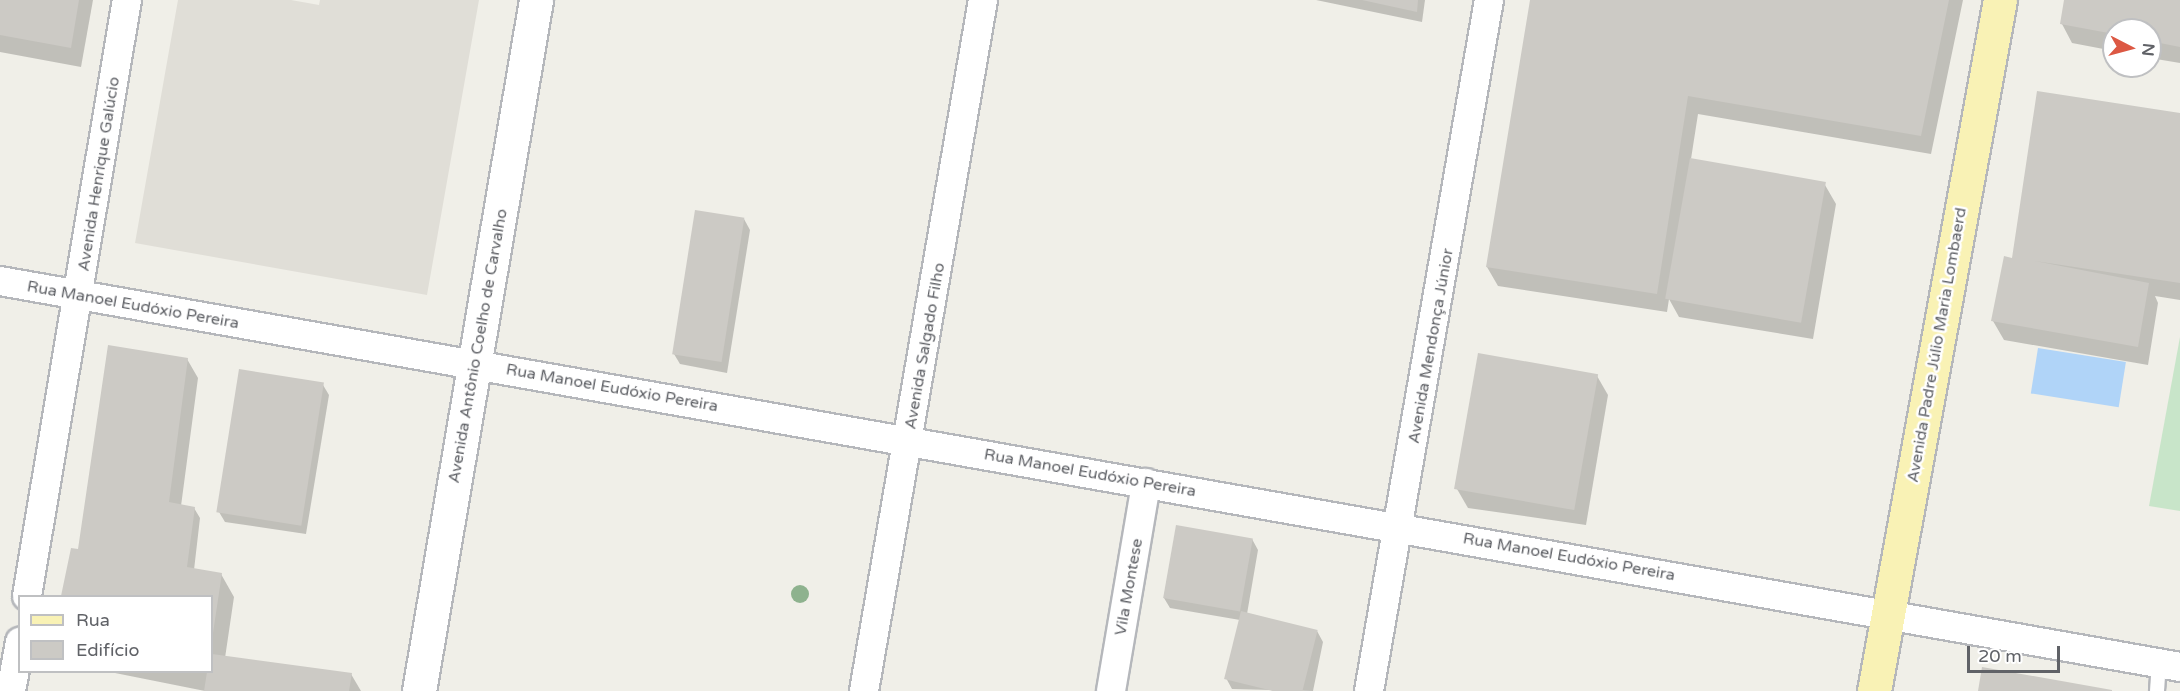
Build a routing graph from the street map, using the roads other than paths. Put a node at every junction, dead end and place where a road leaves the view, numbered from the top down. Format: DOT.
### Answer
graph roads {
  1 [pos="127,0"];
  2 [pos="536,0"];
  3 [pos="983,0"];
  4 [pos="1490,0"];
  5 [pos="2000,0"];
  6 [pos="0,281"];
  7 [pos="78,296"];
  8 [pos="476,364"];
  9 [pos="909,440"];
  10 [pos="1146,483"];
  11 [pos="1400,527"];
  12 [pos="27,595"];
  13 [pos="1887,612"];
  14 [pos="18,653"];
  15 [pos="2170,665"];
  16 [pos="11,691"];
  17 [pos="419,691"];
  18 [pos="864,691"];
  19 [pos="1111,691"];
  20 [pos="1369,691"];
  21 [pos="1874,691"];
  22 [pos="2157,691"];
  1 -- 7 [label="street, Avenida Henrique Galúcio"];
  2 -- 8 [label="street, Avenida Antônio Coelho de Carvalho"];
  3 -- 9 [label="street, Avenida Salgado Filho"];
  4 -- 11 [label="street, Avenida Mendonça Júnior"];
  5 -- 13 [label="main road, Avenida Padre Júlio Maria Lombaerd"];
  6 -- 7 [label="street, Rua Manoel Eudóxio Pereira"];
  7 -- 8 [label="street, Rua Manoel Eudóxio Pereira"];
  7 -- 12 [label="street, Avenida Henrique Galúcio"];
  8 -- 9 [label="street, Rua Manoel Eudóxio Pereira"];
  8 -- 17 [label="street, Avenida Antônio Coelho de Carvalho"];
  9 -- 10 [label="street, Rua Manoel Eudóxio Pereira"];
  9 -- 18 [label="street, Avenida Salgado Filho"];
  10 -- 11 [label="street, Rua Manoel Eudóxio Pereira"];
  10 -- 19 [label="street, Vila Montese"];
  11 -- 13 [label="street, Rua Manoel Eudóxio Pereira"];
  11 -- 20 [label="street, Avenida Mendonça Júnior"];
  13 -- 15 [label="street, Rua Manoel Eudóxio Pereira"];
  13 -- 21 [label="main road, Avenida Padre Júlio Maria Lombaerd"];
  14 -- 16 [label="street"];
  15 -- 22 [label="lane"];
}
